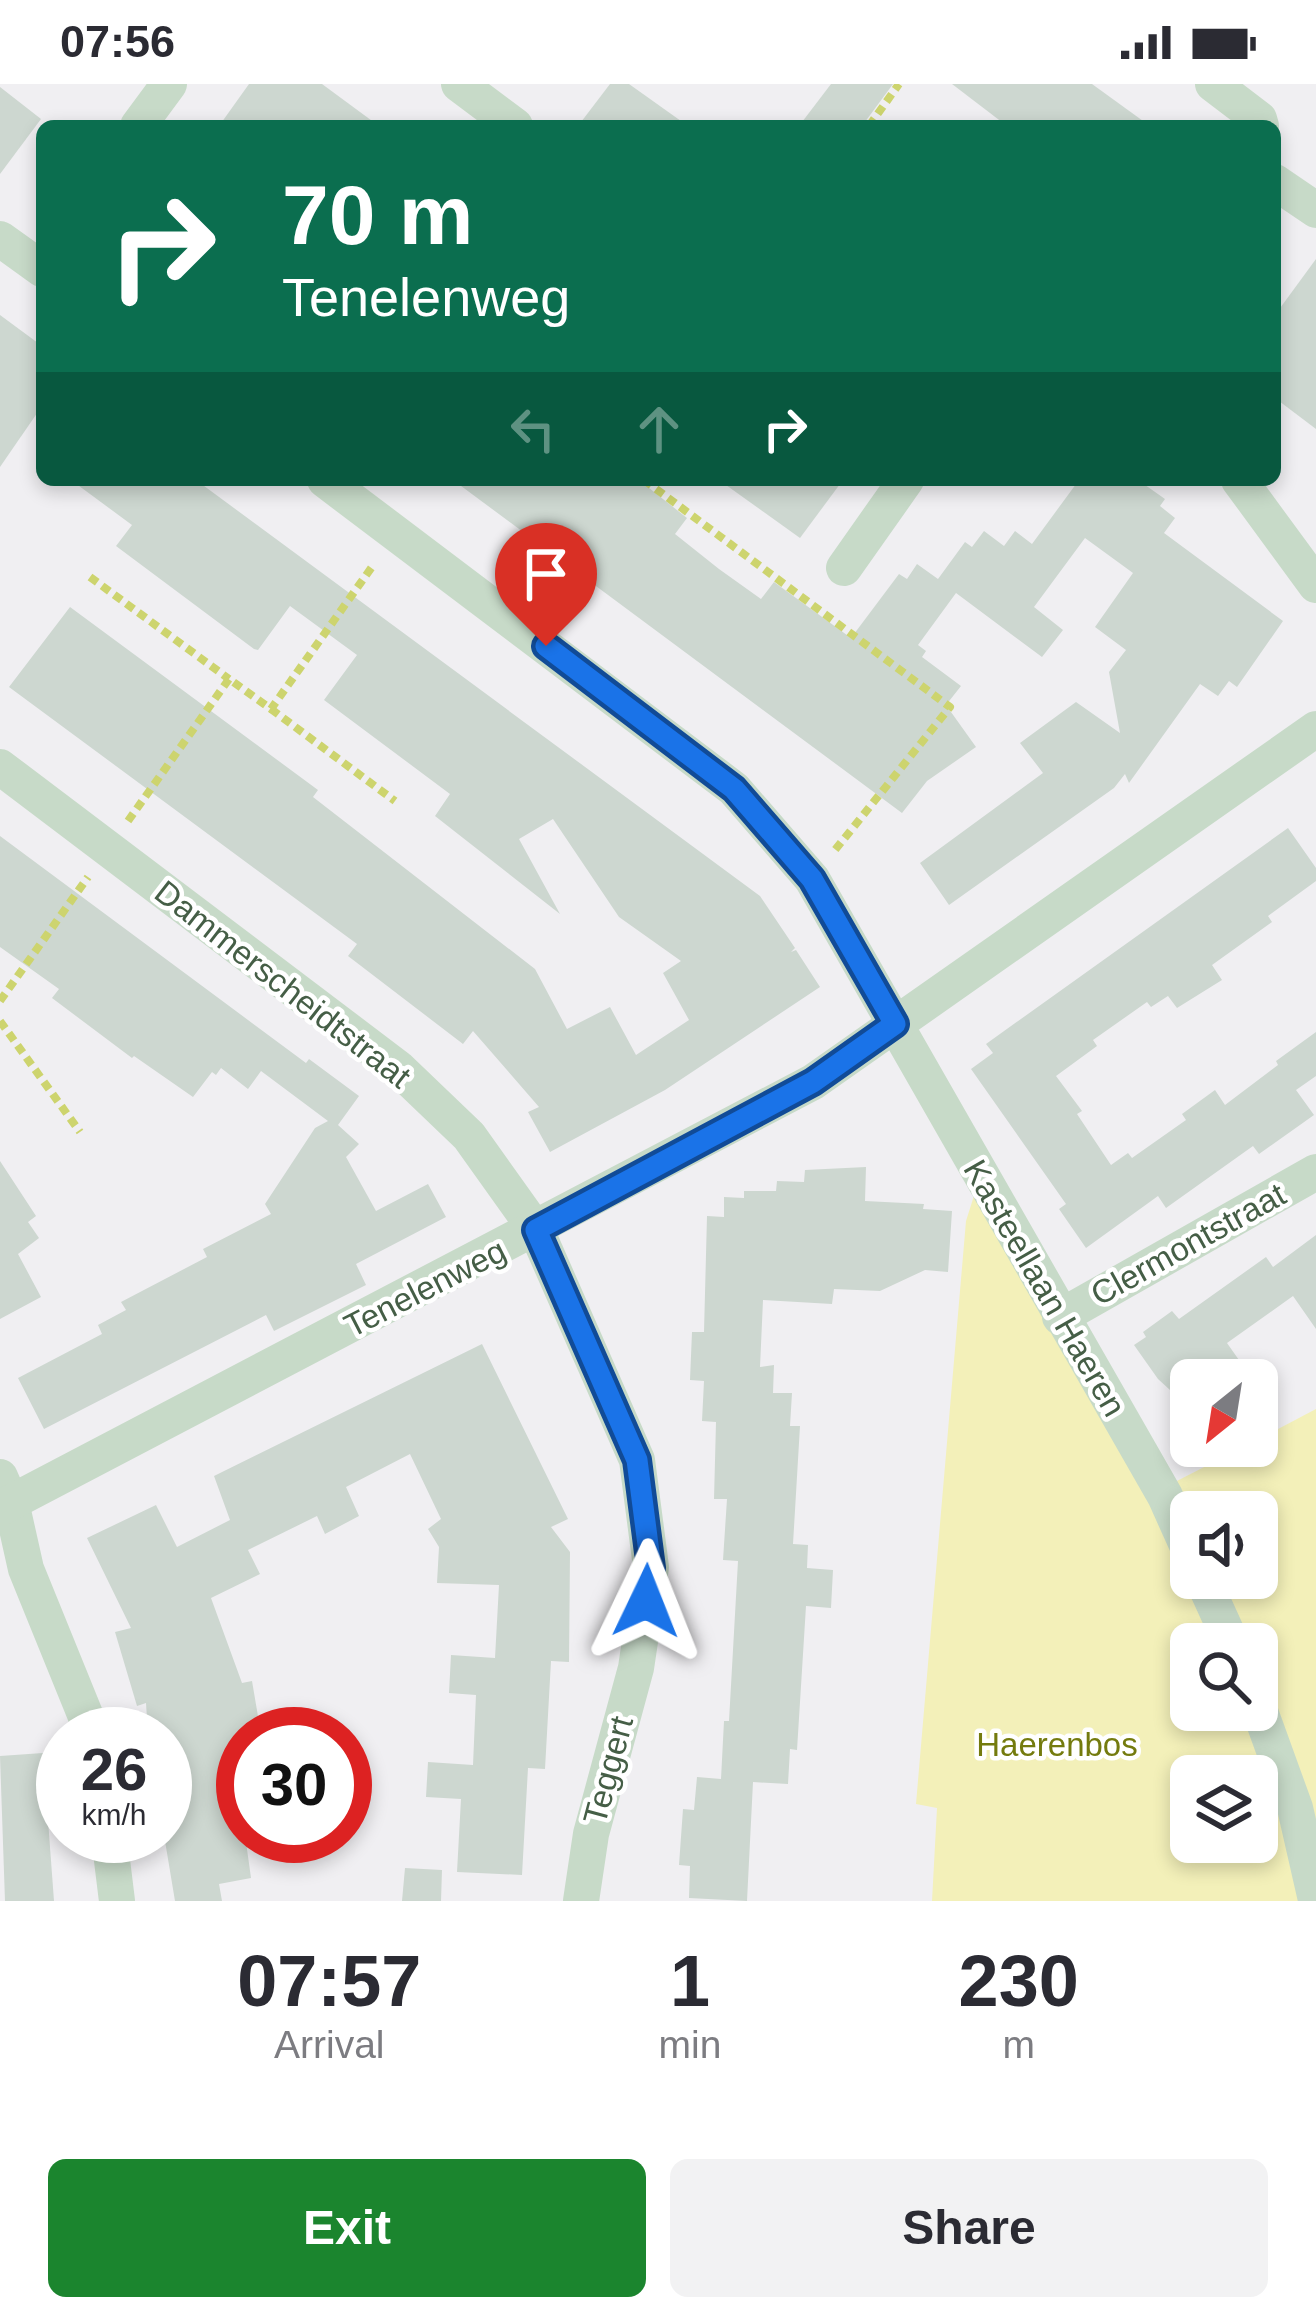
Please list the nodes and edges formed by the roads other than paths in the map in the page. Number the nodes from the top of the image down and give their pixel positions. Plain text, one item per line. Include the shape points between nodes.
1 (169, 84) edge
2 (459, 84) edge
3 (1213, 84) edge
4 (142, 120) edge
5 (507, 120) edge
6 (1260, 120) edge
7 (1281, 186) edge
8 (1316, 211) edge
9 (0, 239) edge
10 (36, 261) edge
11 (333, 486) edge
12 (902, 486) edge
13 (1243, 486) edge
14 (844, 568) dead end
15 (1316, 585) edge
16 (1316, 729) edge
17 (0, 767) edge
18 (895, 1024) junction
19 (1316, 1172) edge
20 (536, 1230) junction
21 (1060, 1317) junction
22 (4, 1496) edge
23 (1170, 1507) edge
24 (82, 1707) edge
25 (1267, 1731) edge
26 (112, 1863) edge
27 (1316, 1900) edge
28 (117, 1901) edge
29 (581, 1901) edge

1 - 4 street
2 - 5 street
3 - 6 street
7 - 8 street
9 - 10 street
11 - 18 street, Kasteellaan Haeren via 734,789 812,879
12 - 14 street
13 - 15 street
16 - 18 street, Tenelenweg
17 - 20 street, Dammerscheidtstraat via 398,1068 469,1136
18 - 20 street, Tenelenweg via 813,1082
18 - 21 street, Kasteellaan Haeren
19 - 21 street, Clermontstraat
20 - 22 street, Tenelenweg
20 - 29 street, Teggert via 637,1460 651,1568
21 - 23 street, Kasteellaan Haeren
22 - 24 street
25 - 27 street
26 - 28 street

